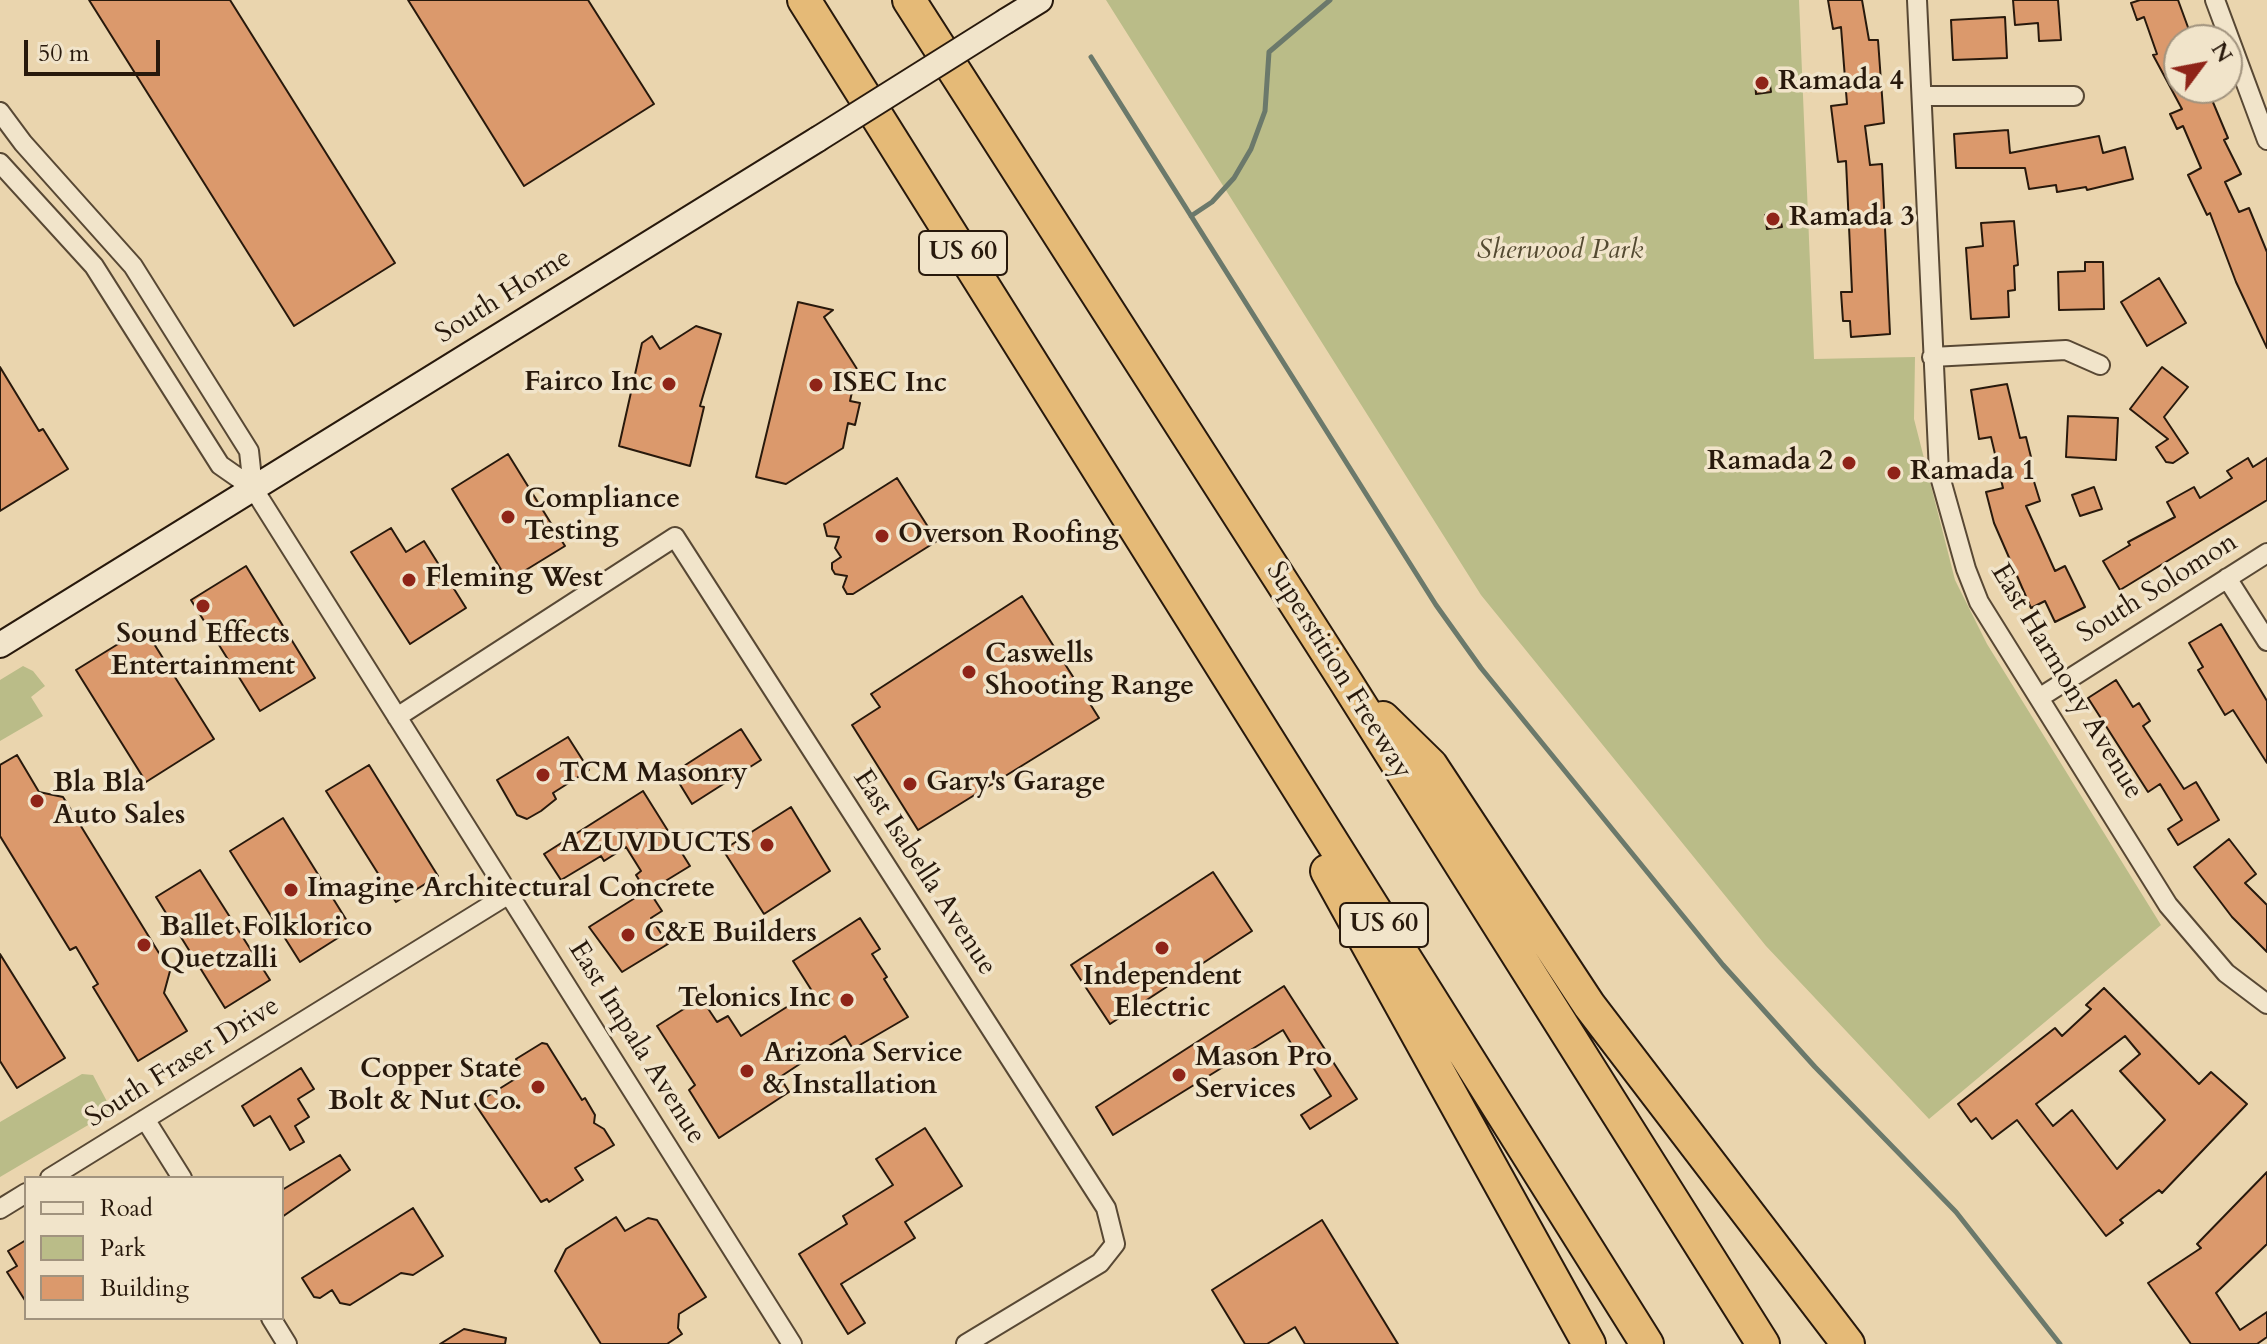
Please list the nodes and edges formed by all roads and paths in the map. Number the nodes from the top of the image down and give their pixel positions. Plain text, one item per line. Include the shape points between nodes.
1 (804, 0) edge
2 (909, 0) edge
3 (1040, 0) edge
4 (1917, 0) edge
5 (2215, 0) edge
6 (1922, 96) junction
7 (2074, 96) dead end
8 (0, 112) edge
9 (2267, 140) edge
10 (0, 163) edge
11 (1932, 357) junction
12 (2100, 365) dead end
13 (253, 488) junction
14 (1122, 506) junction
15 (2267, 553) edge
16 (2227, 578) junction
17 (2267, 641) edge
18 (0, 645) edge
19 (1346, 682) junction
20 (2039, 698) junction
21 (397, 717) junction
22 (509, 894) junction
23 (2267, 1004) edge
24 (145, 1119) junction
25 (53, 1176) edge
26 (181, 1176) edge
27 (24, 1194) edge
28 (0, 1209) edge
29 (272, 1320) edge
30 (287, 1344) edge
31 (792, 1344) edge
32 (966, 1344) edge
33 (1589, 1344) edge
34 (1647, 1344) edge
35 (1763, 1344) edge
36 (1848, 1344) edge

1 - 14 highway, US 60
2 - 19 highway, Superstition Freeway / US 60
3 - 13 street, South Horne, bridge
4 - 6 street, East Harmony Avenue
5 - 9 street
6 - 7 street
6 - 11 street, East Harmony Avenue
8 - 13 street via 133,266 249,451
10 - 13 street via 97,271 220,465
11 - 12 street via 2066,350
11 - 20 street, East Harmony Avenue via 1939,473 1966,569 1979,602
13 - 18 street, South Horne
13 - 21 street, East Impala Avenue
14 - 33 highway
14 - 34 highway, US 60
15 - 16 street, South Solomon
16 - 17 street
16 - 20 street, South Solomon
19 - 35 highway, Superstition Freeway / US 60
19 - 36 highway via 1431,765 1589,1005
20 - 23 street, East Harmony Avenue via 2168,905 2226,973
21 - 22 street, East Impala Avenue
21 - 32 street, East Isabella Avenue via 675,537 1106,1208 1115,1244 1100,1263
22 - 24 street, South Fraser Drive
22 - 31 street, East Impala Avenue
24 - 25 street, South Fraser Drive
24 - 26 street
27 - 28 street
29 - 30 street

